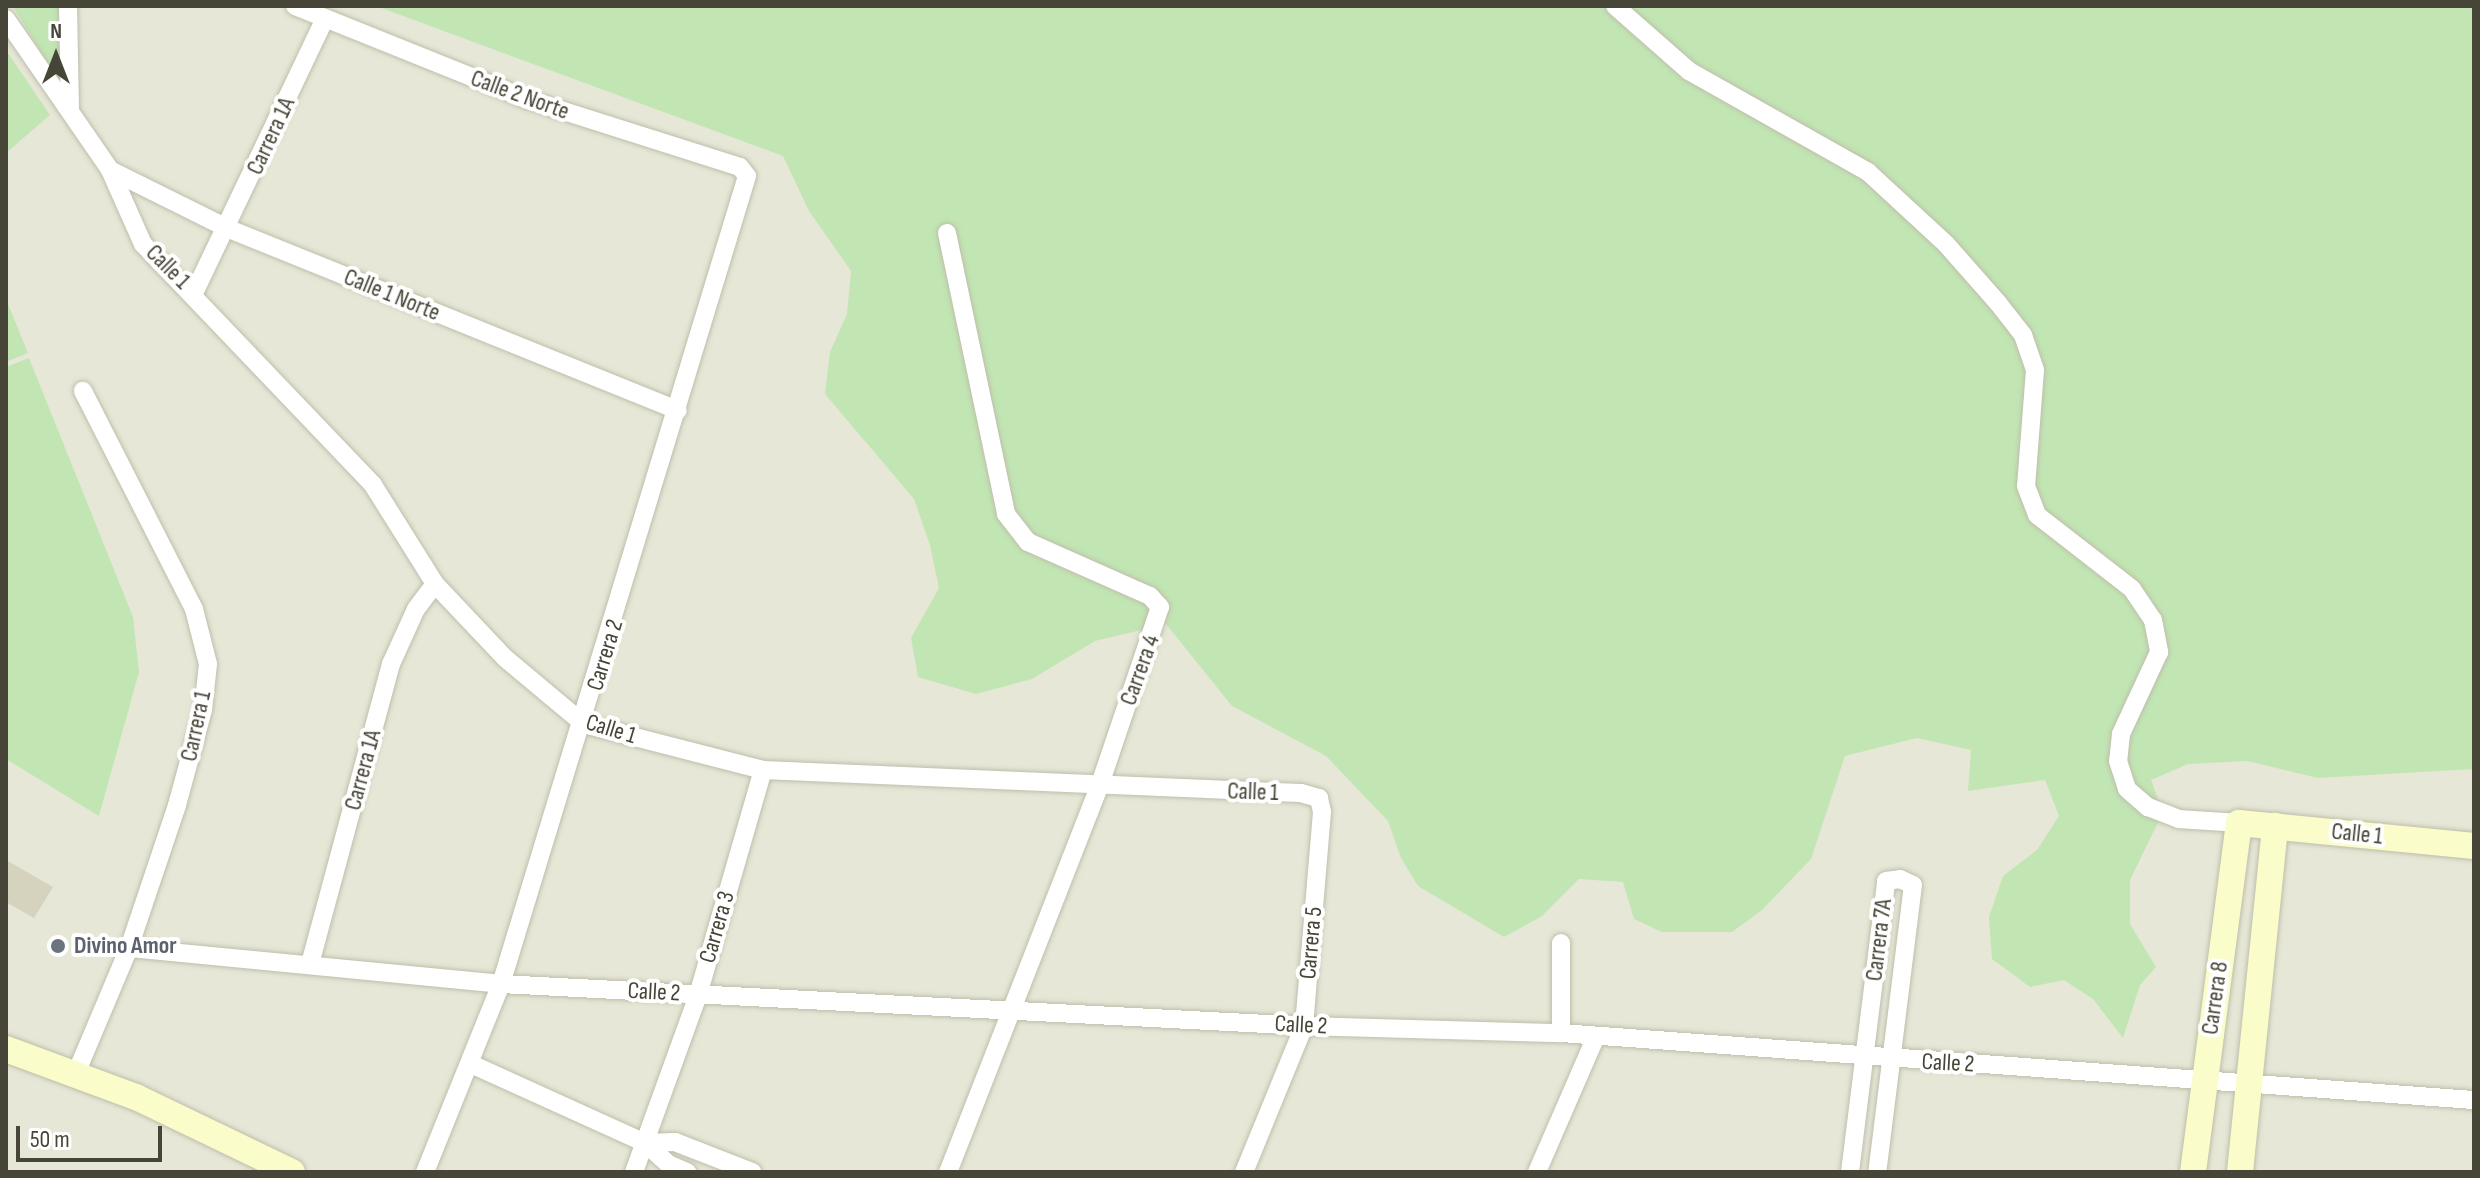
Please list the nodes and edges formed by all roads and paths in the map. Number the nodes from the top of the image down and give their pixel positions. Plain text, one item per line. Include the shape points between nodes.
1 (68, 6) edge
2 (295, 6) edge
3 (1615, 6) edge
4 (6, 19) edge
5 (324, 20) junction
6 (70, 110) junction
7 (110, 170) junction
8 (747, 176) joint
9 (229, 229) junction
10 (947, 233) dead end
11 (194, 293) junction
12 (83, 391) dead end
13 (678, 410) junction
14 (435, 584) junction
15 (584, 724) junction
16 (763, 770) junction
17 (1099, 787) junction
18 (1319, 798) joint
19 (2239, 823) junction
20 (2275, 826) junction
21 (2474, 846) edge
22 (1561, 943) dead end
23 (129, 948) junction
24 (310, 964) junction
25 (501, 984) junction
26 (698, 995) junction
27 (1008, 1007) junction
28 (1304, 1026) junction
29 (1561, 1033) junction
30 (1596, 1036) junction
31 (6, 1049) edge
32 (1864, 1057) junction
33 (1893, 1060) junction
34 (471, 1064) junction
35 (77, 1071) junction
36 (2205, 1077) junction
37 (2251, 1081) junction
38 (2474, 1100) edge
39 (645, 1143) junction
40 (292, 1172) edge
41 (425, 1172) edge
42 (634, 1172) edge
43 (687, 1172) edge
44 (752, 1172) edge
45 (948, 1172) edge
46 (1244, 1172) edge
47 (1537, 1172) edge
48 (1850, 1172) edge
49 (1877, 1172) edge
50 (2193, 1172) edge
51 (2240, 1172) edge

1 - 6 street
2 - 5 street, Calle 2 Norte
3 - 19 street via 1689,71 1868,172 1946,244 2023,335 2035,370 2026,486 2037,515 2132,589 2153,620 2159,652 2121,734 2118,761 2127,789 2148,807 2179,819
4 - 6 street, Calle 1
5 - 8 street, Calle 2 Norte via 529,100 740,167
5 - 9 street, Carrera 1A
6 - 7 street, Calle 1
7 - 9 street, Calle 1 Norte
7 - 11 street, Calle 1 via 143,244
8 - 13 street, Carrera 2
9 - 11 street, Carrera 1A
9 - 13 street, Calle 1 Norte
10 - 17 street, Carrera 4 via 1006,514 1028,542 1150,596 1160,607
11 - 14 street, Calle 1 via 373,485
12 - 23 street, Carrera 1 via 194,609 208,664 203,710 177,805
13 - 15 street, Carrera 2
14 - 15 street, Calle 1 via 505,658
14 - 24 street, Carrera 1A via 416,609 391,664
15 - 16 street, Calle 1
15 - 25 street, Carrera 2
16 - 17 street, Calle 1
16 - 26 street, Carrera 3
17 - 18 street, Calle 1 via 1301,793
17 - 27 street, Carrera 4
18 - 28 street, Carrera 5
19 - 20 street, Calle 1
19 - 36 street, Carrera 8
20 - 21 street, Calle 1
20 - 37 street, Carrera 8
22 - 29 street
23 - 24 street, Calle 2
23 - 35 street, Carrera 1
24 - 25 street, Calle 2
25 - 26 street, Calle 2
25 - 34 street, Carrera 2
26 - 27 street, Calle 2
26 - 39 street, Carrera 3
27 - 28 street, Calle 2
27 - 45 street, Carrera 4
28 - 29 street, Calle 2
28 - 46 street, Carrera 5
29 - 30 street, Calle 2
30 - 32 street, Calle 2
30 - 47 street
31 - 35 street
32 - 33 street, Calle 2
32 - 33 street, Carrera 7A via 1886,881 1900,879 1913,885
32 - 48 street, Carrera 7A
33 - 36 street, Calle 2
33 - 49 street, Carrera 7A
34 - 39 street
34 - 41 street, Carrera 2
35 - 40 street
36 - 37 street, Calle 2
36 - 50 street, Carrera 8
37 - 38 street, Calle 2
37 - 51 street, Carrera 8
39 - 42 street, Carrera 3
39 - 43 street via 668,1164
39 - 44 street via 675,1142

